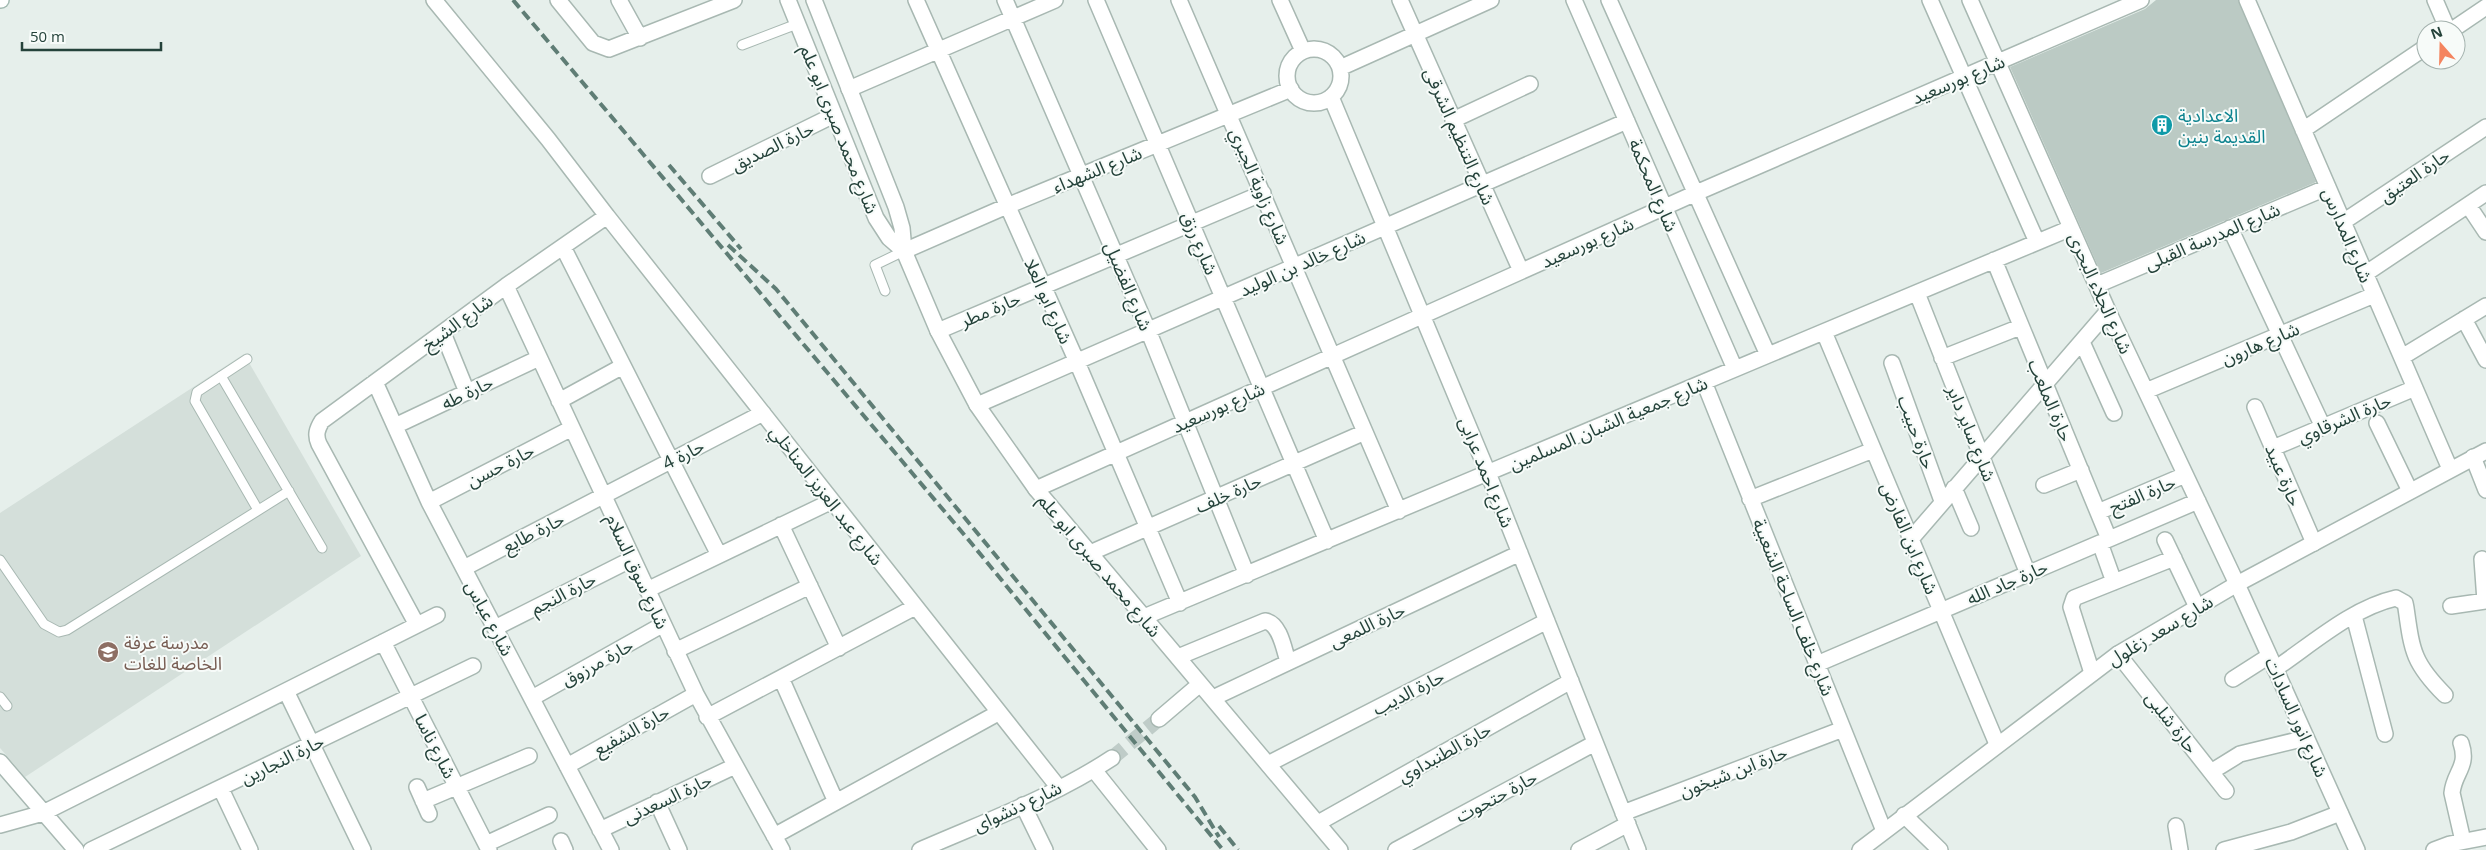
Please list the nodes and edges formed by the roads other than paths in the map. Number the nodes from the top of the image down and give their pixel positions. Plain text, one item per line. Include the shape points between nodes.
1 (434, 0) edge
2 (558, 0) edge
3 (619, 0) edge
4 (734, 0) edge
5 (788, 0) edge
6 (814, 0) edge
7 (916, 0) edge
8 (1005, 0) edge
9 (1055, 0) edge
10 (1096, 0) edge
11 (1180, 0) edge
12 (1280, 0) edge
13 (1400, 0) edge
14 (1491, 0) edge
15 (1574, 0) edge
16 (1609, 0) edge
17 (1930, 0) edge
18 (1970, 0) edge
19 (2246, 0) edge
20 (2435, 0) edge
21 (2137, 1) edge
22 (697, 7) edge
23 (2486, 7) edge
24 (820, 14) junction
25 (1013, 18) junction
26 (2445, 20) edge
27 (2466, 20) edge
28 (797, 24) junction
29 (1414, 34) junction
30 (640, 38) junction
31 (742, 45) dead end
32 (938, 51) junction
33 (1303, 52) junction
34 (2416, 54) edge
35 (1997, 63) junction
36 (1340, 68) junction
37 (1964, 77) junction
38 (1530, 84) dead end
39 (849, 89) junction
40 (1291, 89) junction
41 (1331, 97) junction
42 (1229, 115) junction
43 (834, 116) junction
44 (1453, 120) junction
45 (1627, 122) junction
46 (2486, 127) edge
47 (2303, 130) junction
48 (1158, 144) junction
49 (1081, 175) junction
50 (710, 176) dead end
51 (1482, 185) junction
52 (2328, 187) junction
53 (1262, 193) junction
54 (1696, 193) junction
55 (2486, 193) edge
56 (2468, 205) junction
57 (1007, 206) junction
58 (1664, 208) junction
59 (607, 216) junction
60 (2343, 222) junction
61 (1191, 223) junction
62 (1385, 227) junction
63 (2071, 228) junction
64 (2230, 228) junction
65 (2486, 232) edge
66 (2037, 242) junction
67 (563, 247) junction
68 (904, 251) junction
69 (1116, 255) junction
70 (1994, 260) junction
71 (1294, 267) junction
72 (1521, 271) junction
73 (2365, 274) junction
74 (2097, 285) junction
75 (506, 286) junction
76 (1043, 286) junction
77 (885, 291) dead end
78 (1917, 293) junction
79 (2374, 295) junction
80 (1223, 298) junction
81 (2486, 306) edge
82 (2108, 311) junction
83 (1422, 316) junction
84 (2464, 319) junction
85 (2020, 327) junction
86 (1148, 330) junction
87 (938, 331) junction
88 (1824, 332) junction
89 (443, 333) junction
90 (2280, 335) junction
91 (2082, 342) junction
92 (1768, 355) junction
93 (1332, 356) junction
94 (2402, 357) junction
95 (539, 358) junction
96 (1942, 358) junction
97 (247, 359) dead end
98 (2486, 360) edge
99 (1077, 362) junction
100 (1892, 363) dead end
101 (623, 366) junction
102 (1735, 369) junction
103 (221, 376) junction
104 (374, 382) junction
105 (1704, 382) junction
106 (2045, 384) junction
107 (1262, 388) junction
108 (2415, 388) junction
109 (2146, 391) junction
110 (467, 392) junction
111 (559, 401) junction
112 (977, 405) junction
113 (2255, 407) dead end
114 (762, 413) junction
115 (2114, 413) dead end
116 (1185, 422) junction
117 (2376, 423) dead end
118 (395, 426) junction
119 (2323, 427) junction
120 (572, 428) junction
121 (1365, 432) junction
122 (2273, 448) junction
123 (1873, 450) junction
124 (1116, 453) junction
125 (2479, 454) edge
126 (1982, 456) junction
127 (671, 460) junction
128 (1294, 464) junction
129 (2080, 470) junction
130 (2450, 470) junction
131 (1488, 473) junction
132 (2185, 476) junction
133 (2044, 485) dead end
134 (1954, 488) junction
135 (1036, 489) junction
136 (2486, 490) edge
137 (289, 491) junction
138 (2410, 491) junction
139 (603, 496) junction
140 (1216, 498) junction
141 (1750, 499) junction
142 (832, 501) junction
143 (1942, 501) junction
144 (2198, 501) junction
145 (429, 502) junction
146 (258, 510) junction
147 (1399, 511) junction
148 (2098, 512) junction
149 (781, 525) junction
150 (1971, 528) dead end
151 (1147, 529) junction
152 (1911, 539) junction
153 (2165, 540) dead end
154 (1327, 541) junction
155 (2104, 541) junction
156 (2314, 543) junction
157 (322, 548) dead end
158 (1090, 553) junction
159 (1520, 553) junction
160 (719, 556) junction
161 (2174, 558) junction
162 (632, 559) junction
163 (2482, 559) dead end
164 (0, 560) edge
165 (464, 568) junction
166 (2028, 574) junction
167 (1248, 575) junction
168 (2114, 582) junction
169 (2237, 584) junction
170 (810, 586) junction
171 (647, 590) junction
172 (2485, 601) edge
173 (1180, 603) junction
174 (2451, 606) dead end
175 (915, 607) junction
176 (2197, 607) junction
177 (1941, 611) junction
178 (437, 615) dead end
179 (1144, 616) junction
180 (2354, 616) junction
181 (1547, 621) junction
182 (417, 625) junction
183 (662, 625) junction
184 (495, 628) junction
185 (384, 642) junction
186 (839, 648) junction
187 (675, 651) junction
188 (2118, 654) junction
189 (1178, 657) junction
190 (1288, 662) junction
191 (2272, 662) junction
192 (1817, 664) junction
193 (473, 666) dead end
194 (2092, 673) junction
195 (781, 678) junction
196 (2233, 679) dead end
197 (1571, 681) junction
198 (1200, 684) junction
199 (286, 691) junction
200 (696, 694) junction
201 (2445, 695) dead end
202 (411, 696) junction
203 (0, 698) edge
204 (532, 698) junction
205 (1213, 698) junction
206 (8, 706) dead end
207 (998, 713) junction
208 (707, 717) junction
209 (1159, 720) tunnel mouth
210 (1843, 729) junction
211 (2385, 734) dead end
212 (2306, 738) junction
213 (1596, 743) junction
214 (311, 744) junction
215 (1997, 744) junction
216 (2461, 744) dead end
217 (529, 756) dead end
218 (1112, 758) tunnel mouth
219 (0, 762) edge
220 (1268, 764) junction
221 (567, 766) junction
222 (735, 766) junction
223 (1094, 770) junction
224 (2211, 772) junction
225 (457, 787) junction
226 (1059, 788) junction
227 (221, 789) junction
228 (2226, 791) dead end
229 (423, 801) dead end
230 (656, 802) junction
231 (836, 802) junction
232 (1023, 805) junction
233 (43, 813) junction
234 (2340, 813) junction
235 (1904, 815) junction
236 (549, 816) dead end
237 (1626, 819) junction
238 (1318, 823) junction
239 (0, 825) edge
240 (2176, 826) dead end
241 (600, 830) junction
242 (1884, 831) junction
243 (774, 836) junction
244 (2486, 837) edge
245 (2464, 841) junction
246 (488, 847) edge
247 (1152, 848) edge
248 (76, 850) edge
249 (91, 850) edge
250 (250, 850) edge
251 (362, 850) edge
252 (611, 850) edge
253 (679, 850) edge
254 (782, 850) edge
255 (920, 850) edge
256 (1045, 850) edge
257 (1340, 850) edge
258 (1396, 850) edge
259 (1579, 850) edge
260 (1638, 850) edge
261 (1860, 850) edge
262 (1940, 850) edge
263 (2180, 850) edge
264 (2224, 850) edge
265 (2357, 850) edge
266 (2434, 850) edge

1 - 59 street, شارع عبد العزيز المناخلي
2 - 30 street via 598,47 614,48
3 - 30 street
4 - 22 street
5 - 28 street, شارع محمد صبرى ابو علم
6 - 24 street, شارع محمد صبرى ابو علم
7 - 32 street, شارع ابو العلا
8 - 25 street, شارع الفضيل
9 - 25 street
10 - 48 street, شارع رزق
11 - 42 street, شارع زاوية الجبري
12 - 33 street
13 - 29 street, شارع التنظيم الشرقى
14 - 29 street
15 - 45 street, شارع المحكمة
16 - 54 street
17 - 37 street
18 - 35 street, شارع الجلاء البحرى
19 - 47 street, شارع المدارس
20 - 26 street
21 - 35 street, شارع بورسعيد
22 - 30 street
23 - 27 street
24 - 28 street
24 - 39 street, شارع محمد صبرى ابو علم
25 - 32 street
25 - 49 street, شارع الفضيل
28 - 31 lane
28 - 43 street, شارع محمد صبرى ابو علم
29 - 36 street
29 - 44 street, شارع التنظيم الشرقى
32 - 39 street
32 - 57 street, شارع ابو العلا
33 - 36 street via 1312,49 1329,54
33 - 40 street via 1290,64 1287,81
34 - 47 street
35 - 37 street, شارع بورسعيد
35 - 63 street, شارع الجلاء البحرى
36 - 41 street via 1340,84
37 - 54 street, شارع بورسعيد
37 - 66 street
38 - 44 street
39 - 68 street, شارع محمد صبرى ابو علم via 896,207
40 - 41 street via 1295,96 1309,102 1317,103
40 - 42 street, شارع الشهداء
41 - 62 street, شارع احمد عرابى
42 - 48 street, شارع الشهداء
42 - 53 street, شارع زاوية الجبري
43 - 50 street, حارة الصديق
43 - 68 street, شارع محمد صبرى ابو علم via 876,218 889,238
44 - 51 street, شارع التنظيم الشرقى
45 - 51 street, شارع خالد بن الوليد
45 - 58 street, شارع المحكمة
46 - 60 street, حارة العتيق
47 - 52 street, شارع المدارس
48 - 49 street, شارع الشهداء
48 - 61 street, شارع رزق
49 - 57 street, شارع الشهداء
49 - 69 street, شارع الفضيل
51 - 62 street, شارع خالد بن الوليد
51 - 72 street, شارع التنظيم الشرقى
52 - 60 street, شارع المدارس
52 - 64 street, شارع المدرسة القبلى
53 - 61 street, حارة مطر
53 - 71 street, شارع زاوية الجبري
54 - 58 street, شارع بورسعيد
54 - 92 street
55 - 56 street
56 - 65 street
56 - 73 street
57 - 68 street, شارع الشهداء
57 - 76 street, شارع ابو العلا
58 - 72 street, شارع بورسعيد
58 - 102 street, شارع المحكمة
59 - 67 street, شارع الشيخ
59 - 114 street, شارع عبد العزيز المناخلي
60 - 73 street, شارع المدارس
61 - 69 street, حارة مطر
61 - 80 street, شارع رزق
62 - 71 street, شارع خالد بن الوليد
62 - 83 street, شارع احمد عرابى
63 - 66 street, شارع جمعية الشبان المسلمين
63 - 74 street, شارع الجلاء البحرى
64 - 74 street, شارع المدرسة القبلى
64 - 90 street
66 - 70 street, شارع جمعية الشبان المسلمين
67 - 75 street, شارع الشيخ
67 - 101 street
68 - 77 lane via 875,265
68 - 87 street, شارع محمد صبرى ابو علم
69 - 76 street, حارة مطر
69 - 86 street, شارع الفضيل
70 - 78 street, شارع جمعية الشبان المسلمين
70 - 85 street, حارة الملعب
71 - 80 street, شارع خالد بن الوليد
71 - 93 street, شارع زاوية الجبري
72 - 83 street, شارع بورسعيد
73 - 79 street, شارع المدارس
74 - 82 street, شارع الجلاء البحرى
75 - 89 street, شارع الشيخ
75 - 95 street, شارع سوق السلام
76 - 87 street, حارة مطر
76 - 99 street, شارع ابو العلا
78 - 88 street, شارع جمعية الشبان المسلمين
78 - 96 street, شارع ساير داير
79 - 90 street, شارع هارون
79 - 94 street, شارع المدارس
80 - 86 street, شارع خالد بن الوليد
80 - 107 street, شارع رزق
81 - 84 street
82 - 91 street
82 - 109 street, شارع الجلاء البحرى
83 - 93 street, شارع بورسعيد
83 - 131 street, شارع احمد عرابى
84 - 94 street
84 - 98 street
85 - 96 street
85 - 106 street, حارة الملعب
86 - 99 street, شارع خالد بن الوليد
86 - 116 street, شارع الفضيل
87 - 112 street, شارع محمد صبرى ابو علم
88 - 92 street, شارع جمعية الشبان المسلمين
88 - 123 street, شارع ابن الفارض
89 - 104 street, شارع الشيخ
89 - 110 street
90 - 109 street, شارع هارون
90 - 119 street
91 - 106 street
91 - 115 street
92 - 102 street, شارع جمعية الشبان المسلمين
93 - 107 street, شارع بورسعيد
93 - 121 street, شارع زاوية الجبري
94 - 108 street, شارع المدارس
95 - 110 street, حارة طه
95 - 111 street, شارع سوق السلام
96 - 126 street, شارع ساير داير
97 - 103 lane
99 - 112 street, شارع خالد بن الوليد
99 - 124 street, شارع ابو العلا
100 - 143 street, حارة حبيب
101 - 111 street
101 - 127 street
102 - 105 street, شارع جمعية الشبان المسلمين
103 - 137 lane
103 - 146 lane via 197,392 195,401
104 - 118 street, شارع عباس
104 - 182 street, شارع الشيخ via 322,421 317,432 319,444
105 - 131 street, شارع جمعية الشبان المسلمين
105 - 141 street, شارع خلف الساحة الشعبية
106 - 126 street
106 - 129 street, حارة الملعب
107 - 116 street, شارع بورسعيد
107 - 128 street, شارع رزق
108 - 119 street, حارة الشرقاوي
108 - 130 street, شارع المدارس
109 - 132 street, شارع الجلاء البحرى
110 - 118 street, حارة طه
111 - 120 street, شارع سوق السلام
112 - 135 street, شارع محمد صبرى ابو علم
113 - 122 street, حارة عبيد
114 - 127 street, حارة 4
114 - 142 street, شارع عبد العزيز المناخلي
116 - 124 street, شارع بورسعيد
116 - 140 street, شارع الفضيل
117 - 138 street
118 - 145 street, شارع عباس
119 - 122 street, حارة الشرقاوي
120 - 139 street, شارع سوق السلام
120 - 145 street, حارة حسن
121 - 128 street, حارة خلف
121 - 147 street, شارع زاوية الجبري
122 - 156 street, حارة عبيد
123 - 141 street
123 - 152 street, شارع ابن الفارض
124 - 135 street, شارع بورسعيد
124 - 151 street, شارع ابو العلا
125 - 130 street, شارع سعد زغلول
125 - 136 street
126 - 134 street
126 - 166 street, شارع ساير داير
127 - 139 street, حارة 4
127 - 160 street
128 - 140 street, حارة خلف
128 - 154 street, شارع رزق
129 - 133 street
129 - 148 street, حارة الملعب
130 - 138 street, شارع سعد زغلول
131 - 147 street, شارع جمعية الشبان المسلمين
131 - 159 street, شارع احمد عرابى
132 - 144 street, شارع الجلاء البحرى
132 - 148 street, حارة الفتح
134 - 143 street
134 - 150 street
135 - 158 street, شارع محمد صبرى ابو علم
137 - 146 lane
137 - 157 lane
138 - 156 street, شارع سعد زغلول
139 - 162 street, شارع سوق السلام
139 - 165 street, حارة طايع
140 - 151 street, حارة خلف
140 - 167 street, شارع الفضيل
141 - 192 street, شارع خلف الساحة الشعبية
142 - 149 street
142 - 175 street, شارع عبد العزيز المناخلي
143 - 152 street
144 - 155 street, حارة جاد الله
144 - 169 street, شارع الجلاء البحرى
145 - 165 street, شارع عباس
146 - 164 lane via 76,626 59,632 44,624
147 - 154 street, شارع جمعية الشبان المسلمين
148 - 155 street, حارة الملعب
149 - 160 street
149 - 170 street
151 - 158 street, حارة خلف
151 - 173 street, شارع ابو العلا
152 - 177 street, شارع ابن الفارض
153 - 161 street
154 - 167 street, شارع جمعية الشبان المسلمين
155 - 166 street, حارة جاد الله
155 - 168 street, حارة الملعب
156 - 169 street, شارع سعد زغلول
158 - 179 street, شارع محمد صبرى ابو علم
159 - 181 street, شارع احمد عرابى
159 - 190 street, حارة اللمعى
160 - 171 street
161 - 168 street
161 - 176 street
162 - 171 street, شارع سوق السلام
162 - 184 street, حارة النجم
163 - 172 street
165 - 184 street, شارع عباس
166 - 177 street, حارة جاد الله
167 - 173 street, شارع جمعية الشبان المسلمين
168 - 194 street via 2076,596 2071,604
169 - 176 street, شارع سعد زغلول
169 - 191 street, شارع انور السادات
170 - 186 street
170 - 187 street
171 - 183 street, شارع سوق السلام
172 - 174 street
173 - 179 street, شارع جمعية الشبان المسلمين
175 - 186 street
175 - 207 street, شارع عبد العزيز المناخلي
176 - 188 street, شارع سعد زغلول
177 - 192 street, حارة جاد الله
177 - 215 street, شارع ابن الفارض
178 - 182 street
179 - 189 street, شارع محمد صبرى ابو علم
180 - 191 street
180 - 201 street via 2391,599 2401,599 2406,608 2418,665
180 - 211 street
181 - 197 street, شارع احمد عرابى
181 - 220 street, حارة الديب
182 - 185 street
183 - 187 street, شارع سوق السلام
183 - 204 street, حارة مرزوق
184 - 204 street, شارع عباس
185 - 199 street
185 - 202 street, شارع ناسا
186 - 195 street
187 - 200 street, شارع سوق السلام
188 - 194 street, شارع سعد زغلول
188 - 224 street, حارة شلبى
189 - 190 street via 1268,621 1276,627
189 - 198 street, شارع محمد صبرى ابو علم
190 - 205 street, حارة اللمعى
191 - 196 street
191 - 212 street, شارع انور السادات
192 - 210 street, شارع خلف الساحة الشعبية
193 - 202 street, حارة النجارين
194 - 215 street, شارع سعد زغلول
195 - 208 street
195 - 231 street
197 - 213 street, شارع احمد عرابى
197 - 238 street, حارة الطنبداوي
198 - 205 street, شارع محمد صبرى ابو علم
198 - 209 street
199 - 214 street
199 - 233 street
200 - 208 street, شارع سوق السلام
200 - 221 street, حارة الشفيع
202 - 214 street, حارة النجارين
202 - 225 street, شارع ناسا
203 - 206 lane
204 - 221 street, شارع عباس
205 - 220 street, شارع محمد صبرى ابو علم
207 - 226 street, شارع عبد العزيز المناخلي
207 - 231 street
208 - 222 street, شارع سوق السلام
210 - 237 street, حارة ابن شيخون
210 - 242 street, شارع خلف الساحة الشعبية
212 - 224 street via 2240,754
212 - 234 street, شارع انور السادات
213 - 237 street, شارع احمد عرابى
213 - 258 street, حارة حتحوت
214 - 227 street, حارة النجارين
214 - 251 street
215 - 235 street, شارع سعد زغلول
216 - 245 street via 2464,766 2452,793
217 - 225 street
218 - 223 street, شارع دنشواى
219 - 233 street
220 - 238 street, شارع محمد صبرى ابو علم
221 - 241 street, شارع عباس
222 - 230 street, حارة السعدنى
222 - 243 street, شارع سوق السلام
223 - 226 street, شارع دنشواى
223 - 247 street
224 - 228 street, حارة شلبى
225 - 229 street
225 - 246 street, شارع ناسا
226 - 232 street, شارع دنشواى
227 - 249 street, حارة النجارين
227 - 250 street
230 - 241 street, حارة السعدنى
230 - 253 street
231 - 243 street
232 - 255 street, شارع دنشواى
232 - 256 street
233 - 239 street
233 - 248 street
234 - 264 street via 2291,832
234 - 265 street, شارع انور السادات
235 - 242 street, شارع سعد زغلول
235 - 262 street
236 - 246 street
237 - 259 street, حارة ابن شيخون
237 - 260 street, شارع احمد عرابى
238 - 257 street, شارع محمد صبرى ابو علم
240 - 263 street
241 - 252 street, شارع عباس
242 - 261 street, شارع سعد زغلول
243 - 254 street, شارع سوق السلام
244 - 245 street
245 - 266 street

